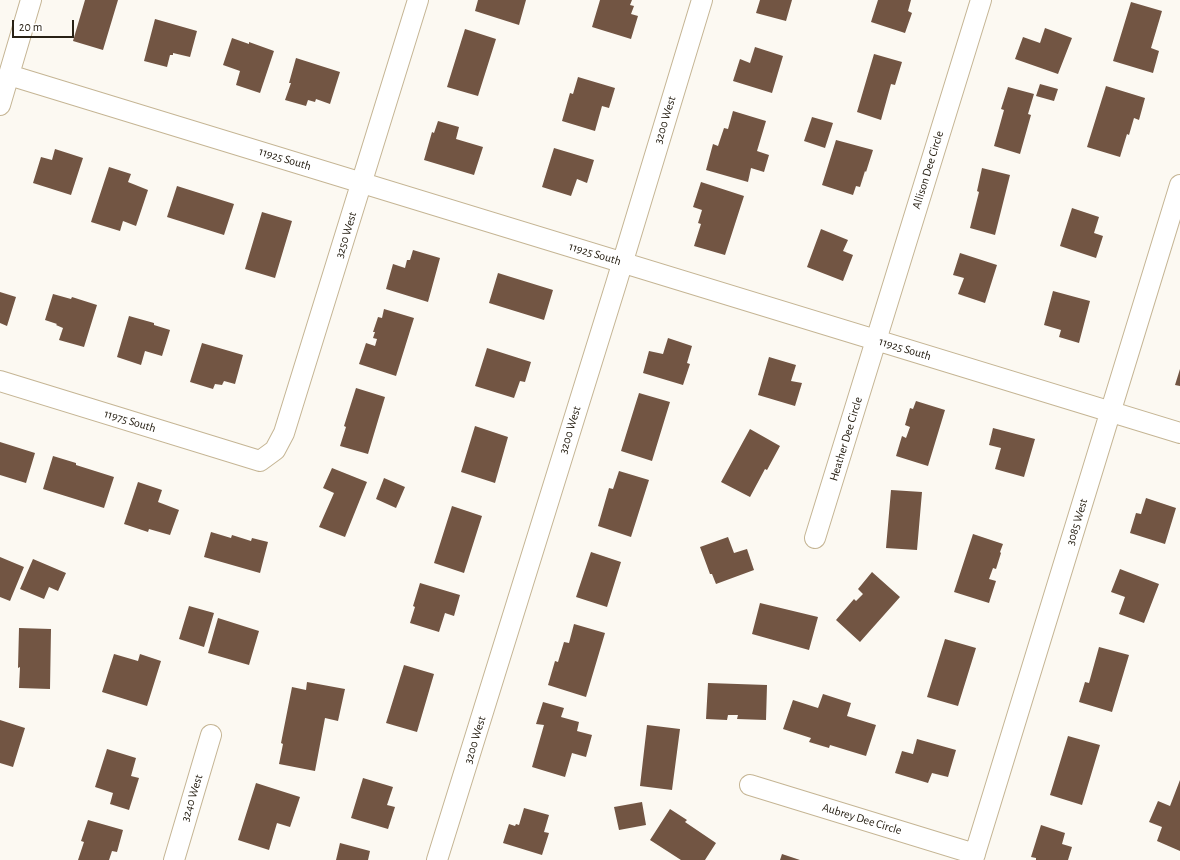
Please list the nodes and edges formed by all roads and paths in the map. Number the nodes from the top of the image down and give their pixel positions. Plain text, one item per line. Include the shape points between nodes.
1 (31, 0) edge
2 (418, 0) edge
3 (702, 0) edge
4 (981, 0) edge
5 (9, 75) junction
6 (0, 105) edge
7 (362, 183) junction
8 (1180, 185) edge
9 (622, 262) junction
10 (876, 340) junction
11 (0, 381) edge
12 (1111, 412) junction
13 (1180, 433) edge
14 (260, 461) joint
15 (815, 538) dead end
16 (211, 735) dead end
17 (750, 785) dead end
18 (974, 857) edge
19 (174, 860) edge
20 (437, 860) edge

1 - 5 street
2 - 7 street, 3250 West
3 - 9 street, 3200 West
4 - 10 street, Allison Dee Circle
5 - 6 street
5 - 7 street, 11925 South
7 - 9 street, 11925 South
7 - 14 street, 3250 West via 284,433 275,450
8 - 12 street, 3085 West
9 - 10 street, 11925 South
9 - 20 street, 3200 West
10 - 12 street, 11925 South
10 - 15 street, Heather Dee Circle
11 - 14 street, 11975 South
12 - 13 street, 11925 South
12 - 18 street, 3085 West
16 - 19 street, 3240 West
17 - 18 street, Aubrey Dee Circle

